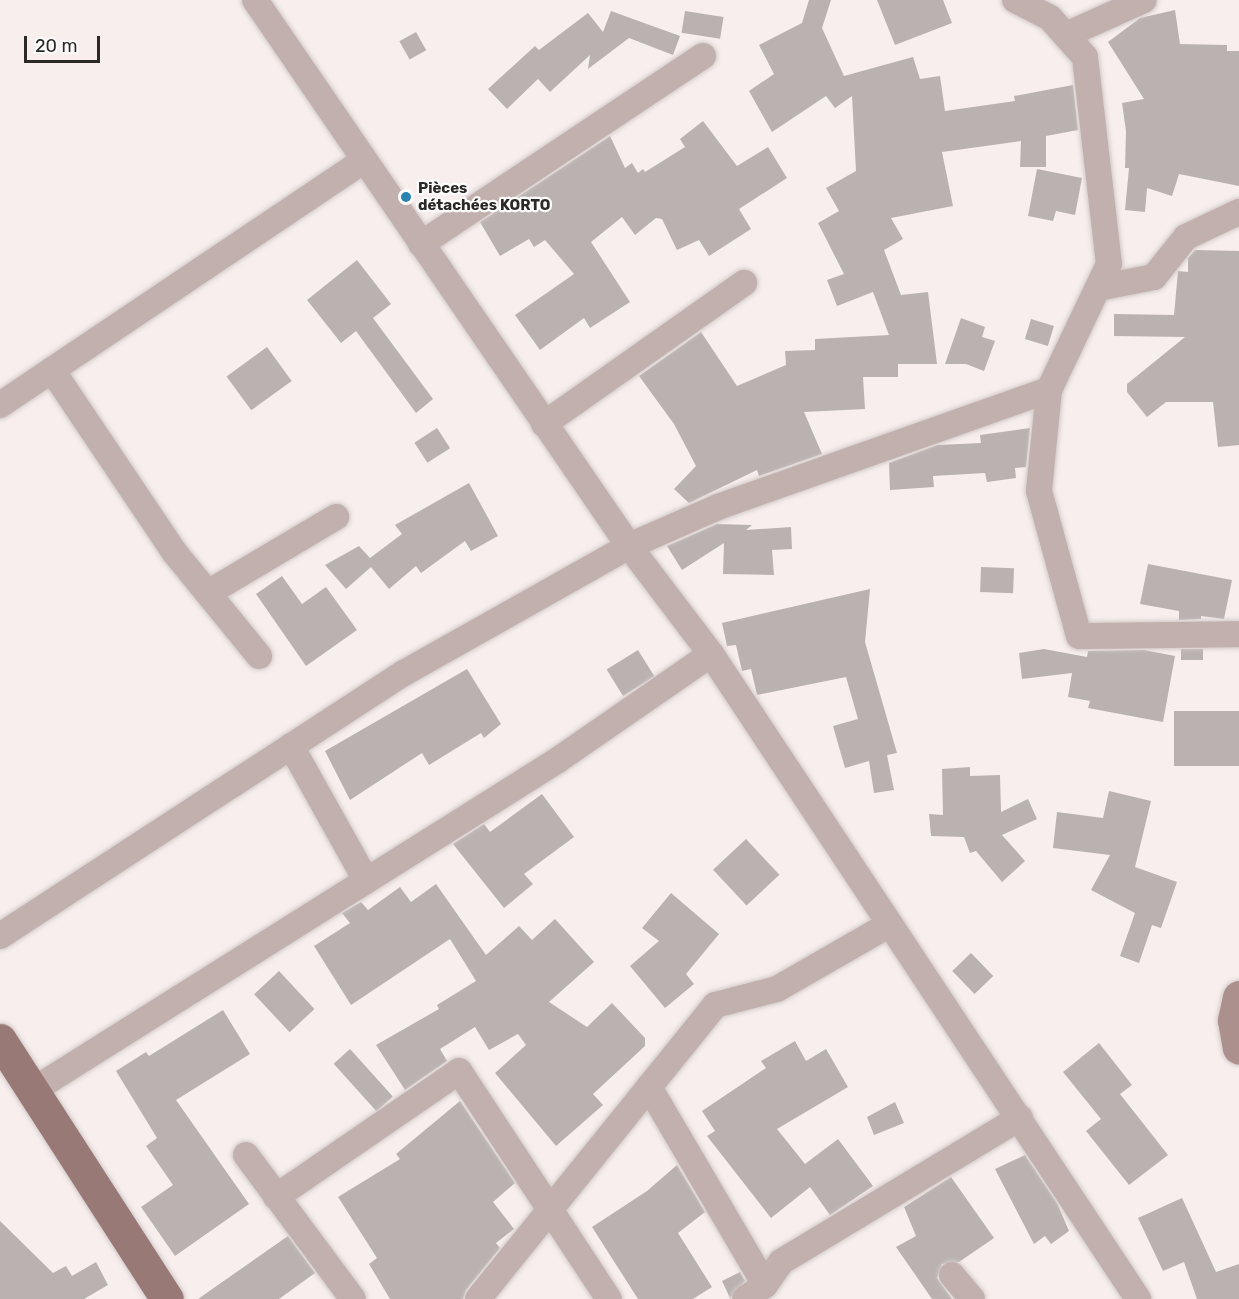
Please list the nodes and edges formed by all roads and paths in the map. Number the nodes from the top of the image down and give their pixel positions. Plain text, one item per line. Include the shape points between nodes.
1 (255, 0) edge
2 (1015, 0) edge
3 (1144, 0) edge
4 (1066, 35) junction
5 (703, 56) dead end
6 (363, 161) junction
7 (1239, 212) edge
8 (420, 244) junction
9 (744, 283) dead end
10 (1098, 288) junction
11 (52, 370) junction
12 (1049, 390) junction
13 (0, 405) edge
14 (544, 424) junction
15 (336, 517) dead end
16 (629, 546) junction
17 (208, 593) junction
18 (1239, 634) edge
19 (711, 654) junction
20 (259, 656) dead end
21 (291, 746) junction
22 (366, 880) junction
23 (891, 924) junction
24 (0, 936) edge
25 (1239, 997) edge
26 (0, 1040) edge
27 (1239, 1048) edge
28 (649, 1087) junction
29 (32, 1091) junction
30 (1020, 1118) junction
31 (246, 1155) dead end
32 (276, 1197) junction
33 (550, 1209) junction
34 (952, 1275) dead end
35 (755, 1292) edge
36 (167, 1299) edge
37 (353, 1299) edge
38 (478, 1299) edge
39 (609, 1299) edge
40 (972, 1299) edge
41 (1138, 1299) edge

1 - 6 street
2 - 4 street via 1050,18
3 - 4 street
4 - 10 street via 1085,57 1109,264
5 - 8 street
6 - 8 street
6 - 11 street
7 - 10 street via 1186,237 1154,277
8 - 14 street
9 - 14 street
10 - 12 street
11 - 13 street
11 - 17 street via 175,553
12 - 16 street via 718,507
12 - 18 street via 1039,491 1079,636
14 - 16 street
15 - 17 street
16 - 19 street
16 - 21 street via 404,673
17 - 20 street
19 - 22 street via 558,760
19 - 23 street
21 - 22 street
21 - 24 street
22 - 29 street
23 - 28 street via 777,990 715,1005
23 - 30 street
25 - 27 main road via 1234,1020
26 - 29 main road
28 - 33 street
28 - 35 street
29 - 36 main road
30 - 35 street via 781,1262
30 - 41 street
31 - 32 street
32 - 33 street via 459,1071
32 - 37 street
33 - 38 street
33 - 39 street
34 - 40 street

